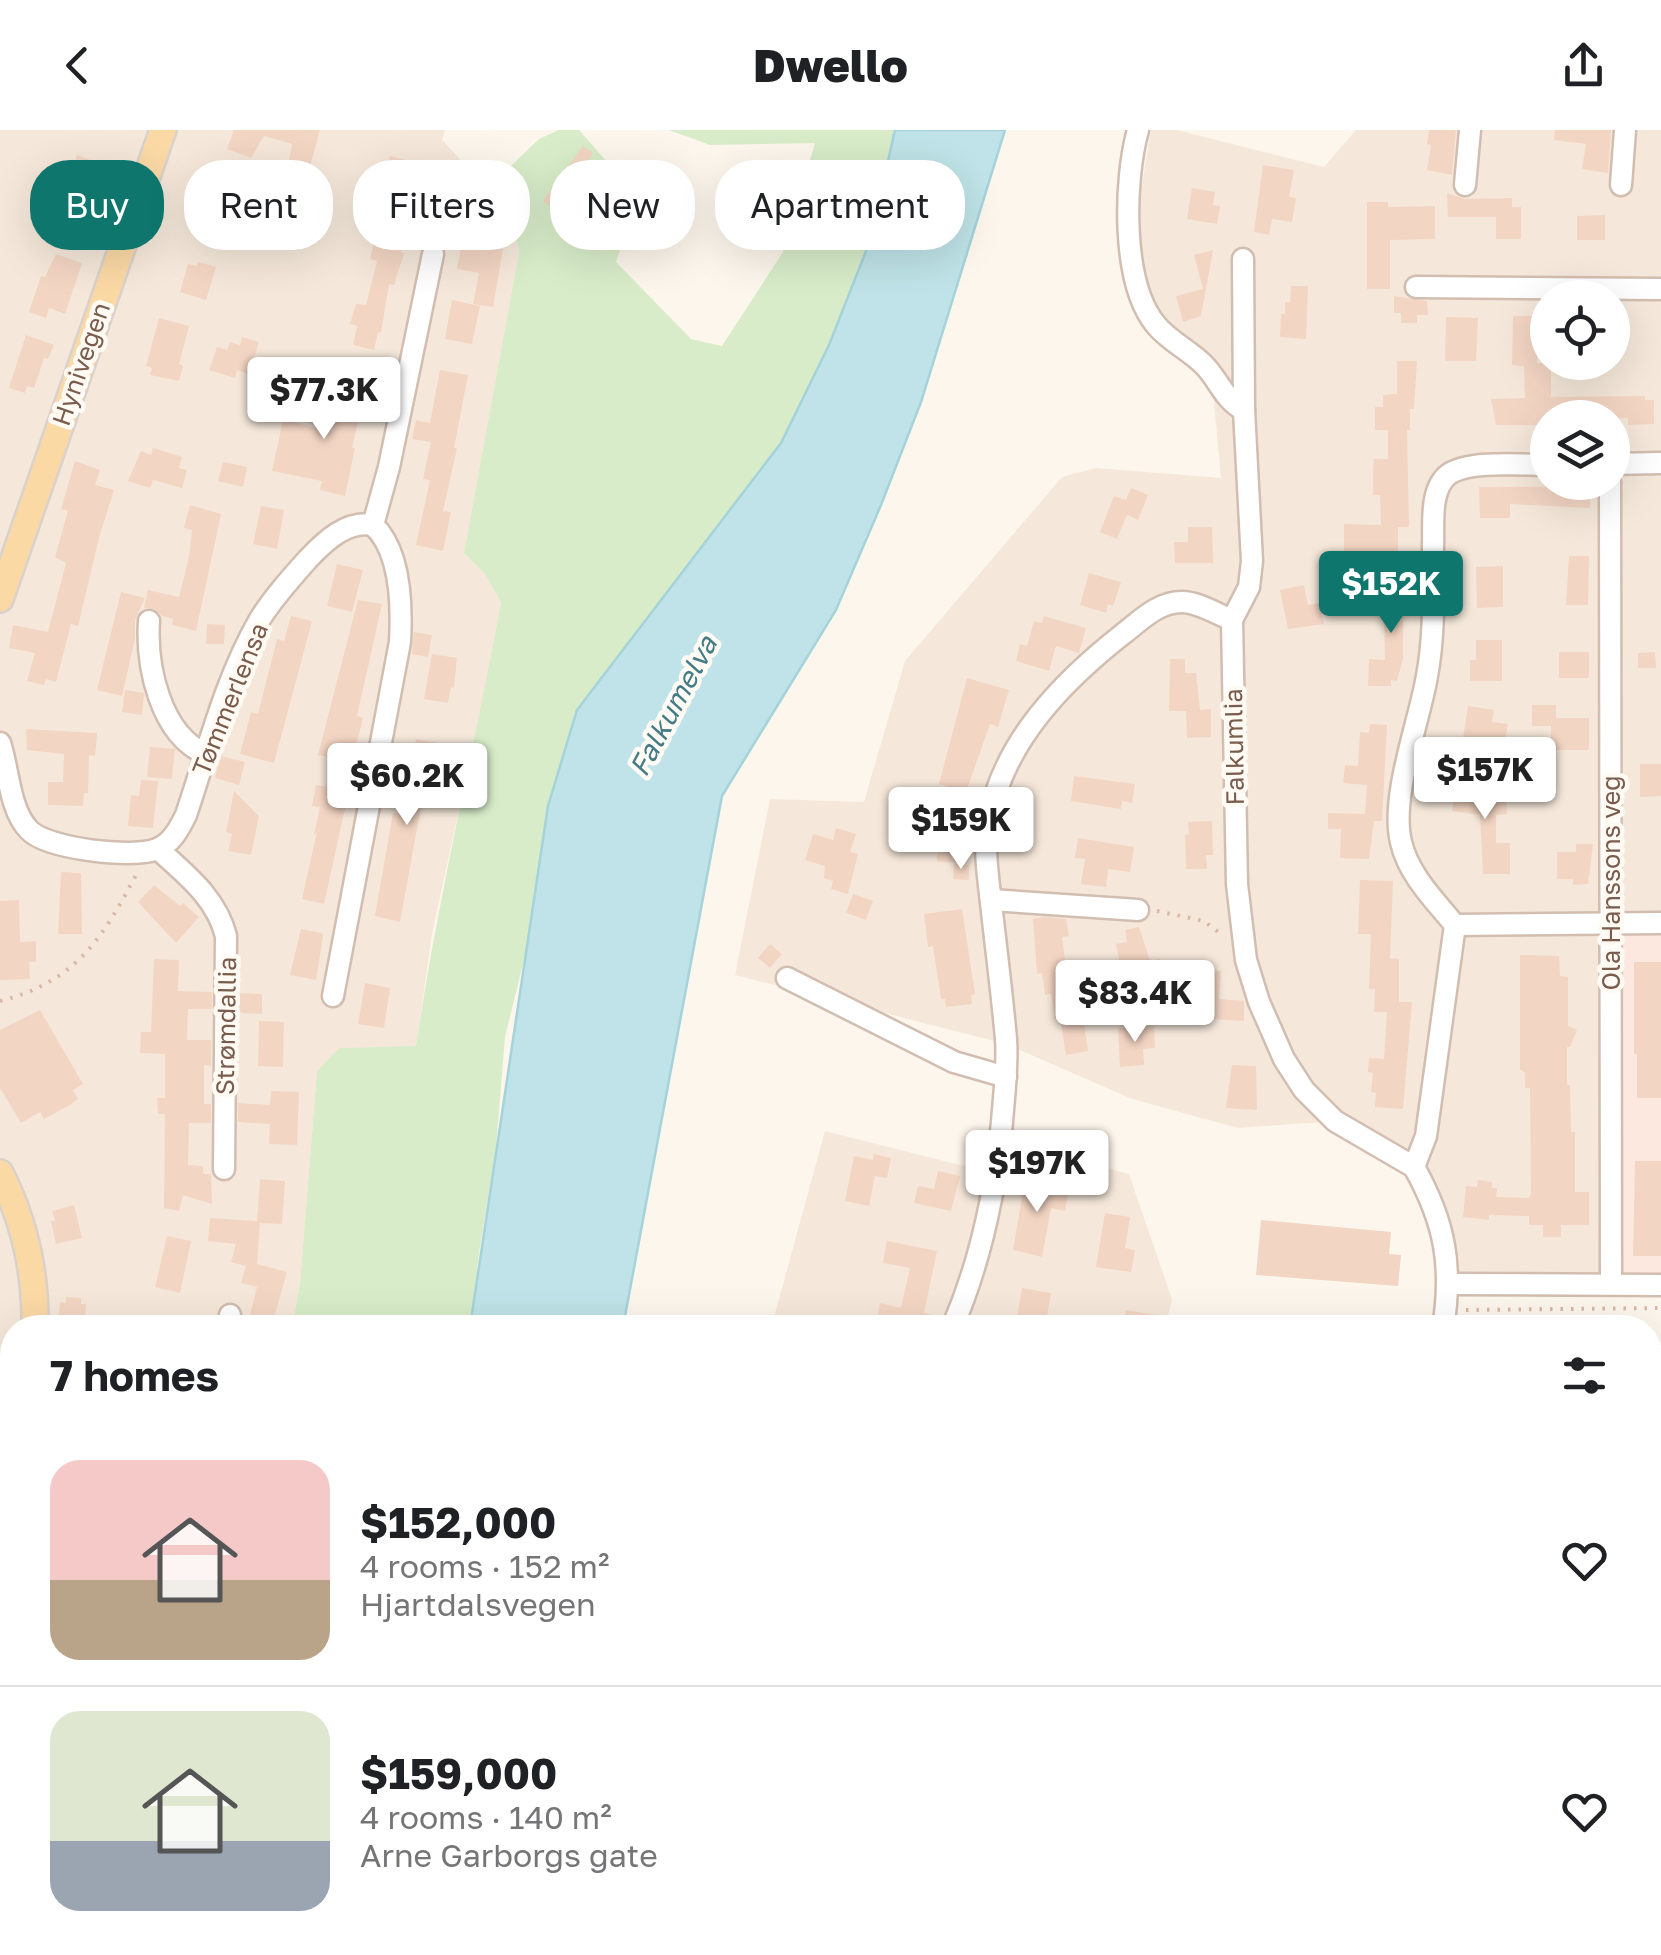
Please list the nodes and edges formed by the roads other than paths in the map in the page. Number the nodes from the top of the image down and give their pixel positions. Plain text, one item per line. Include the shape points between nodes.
1 (162, 130) edge
2 (1138, 130) edge
3 (1470, 130) edge
4 (1624, 130) edge
5 (1621, 184) dead end
6 (1466, 185) dead end
7 (433, 254) dead end
8 (1243, 259) dead end
9 (1416, 287) dead end
10 (1661, 289) edge
11 (1244, 410) junction
12 (1630, 464) edge
13 (1661, 464) edge
14 (1530, 465) edge
15 (1610, 500) edge
16 (373, 525) junction
17 (0, 599) edge
18 (1232, 620) junction
19 (149, 622) dead end
20 (0, 743) edge
21 (206, 754) junction
22 (153, 851) junction
23 (990, 900) junction
24 (1138, 910) road end
25 (1612, 923) junction
26 (1661, 924) edge
27 (1455, 925) junction
28 (787, 978) dead end
29 (334, 996) dead end
30 (1006, 1077) junction
31 (1414, 1167) junction
32 (224, 1170) dead end
33 (0, 1172) edge
34 (1450, 1284) junction
35 (1610, 1284) junction
36 (1661, 1285) edge
37 (34, 1315) edge
38 (958, 1315) edge
39 (1445, 1315) edge

1 - 17 main road, Hynivegen
2 - 11 street via 1129,207 1145,308
3 - 6 street
4 - 5 street
7 - 16 street
8 - 11 street, Falkumlia
9 - 10 street
11 - 18 street, Falkumlia via 1252,562
12 - 13 street
14 - 27 street via 1467,466 1437,488 1433,628 1400,794 1400,842 1418,880
15 - 25 street, Ola Hanssons veg
16 - 21 street, Tømmerlensa via 351,526 329,539 261,616
16 - 29 street via 389,550 401,625
18 - 23 street via 1185,602 1154,610 1051,699 998,782 988,822
18 - 31 street, Falkumlia via 1236,884 1246,960 1284,1059 1304,1090 1334,1121
19 - 21 street via 158,696 192,746
20 - 22 street via 19,814 34,835 67,847
21 - 22 street, Tømmerlensa via 180,828
22 - 32 street, Strømdallia via 208,898 226,936
23 - 24 street
23 - 30 street
25 - 26 street
25 - 27 street
25 - 35 street, Ola Hanssons veg
27 - 31 street via 1426,1136
28 - 30 street via 954,1062
30 - 38 street via 997,1174
31 - 34 street via 1441,1224
33 - 37 main road via 29,1251
34 - 35 street
34 - 39 street
35 - 36 street

